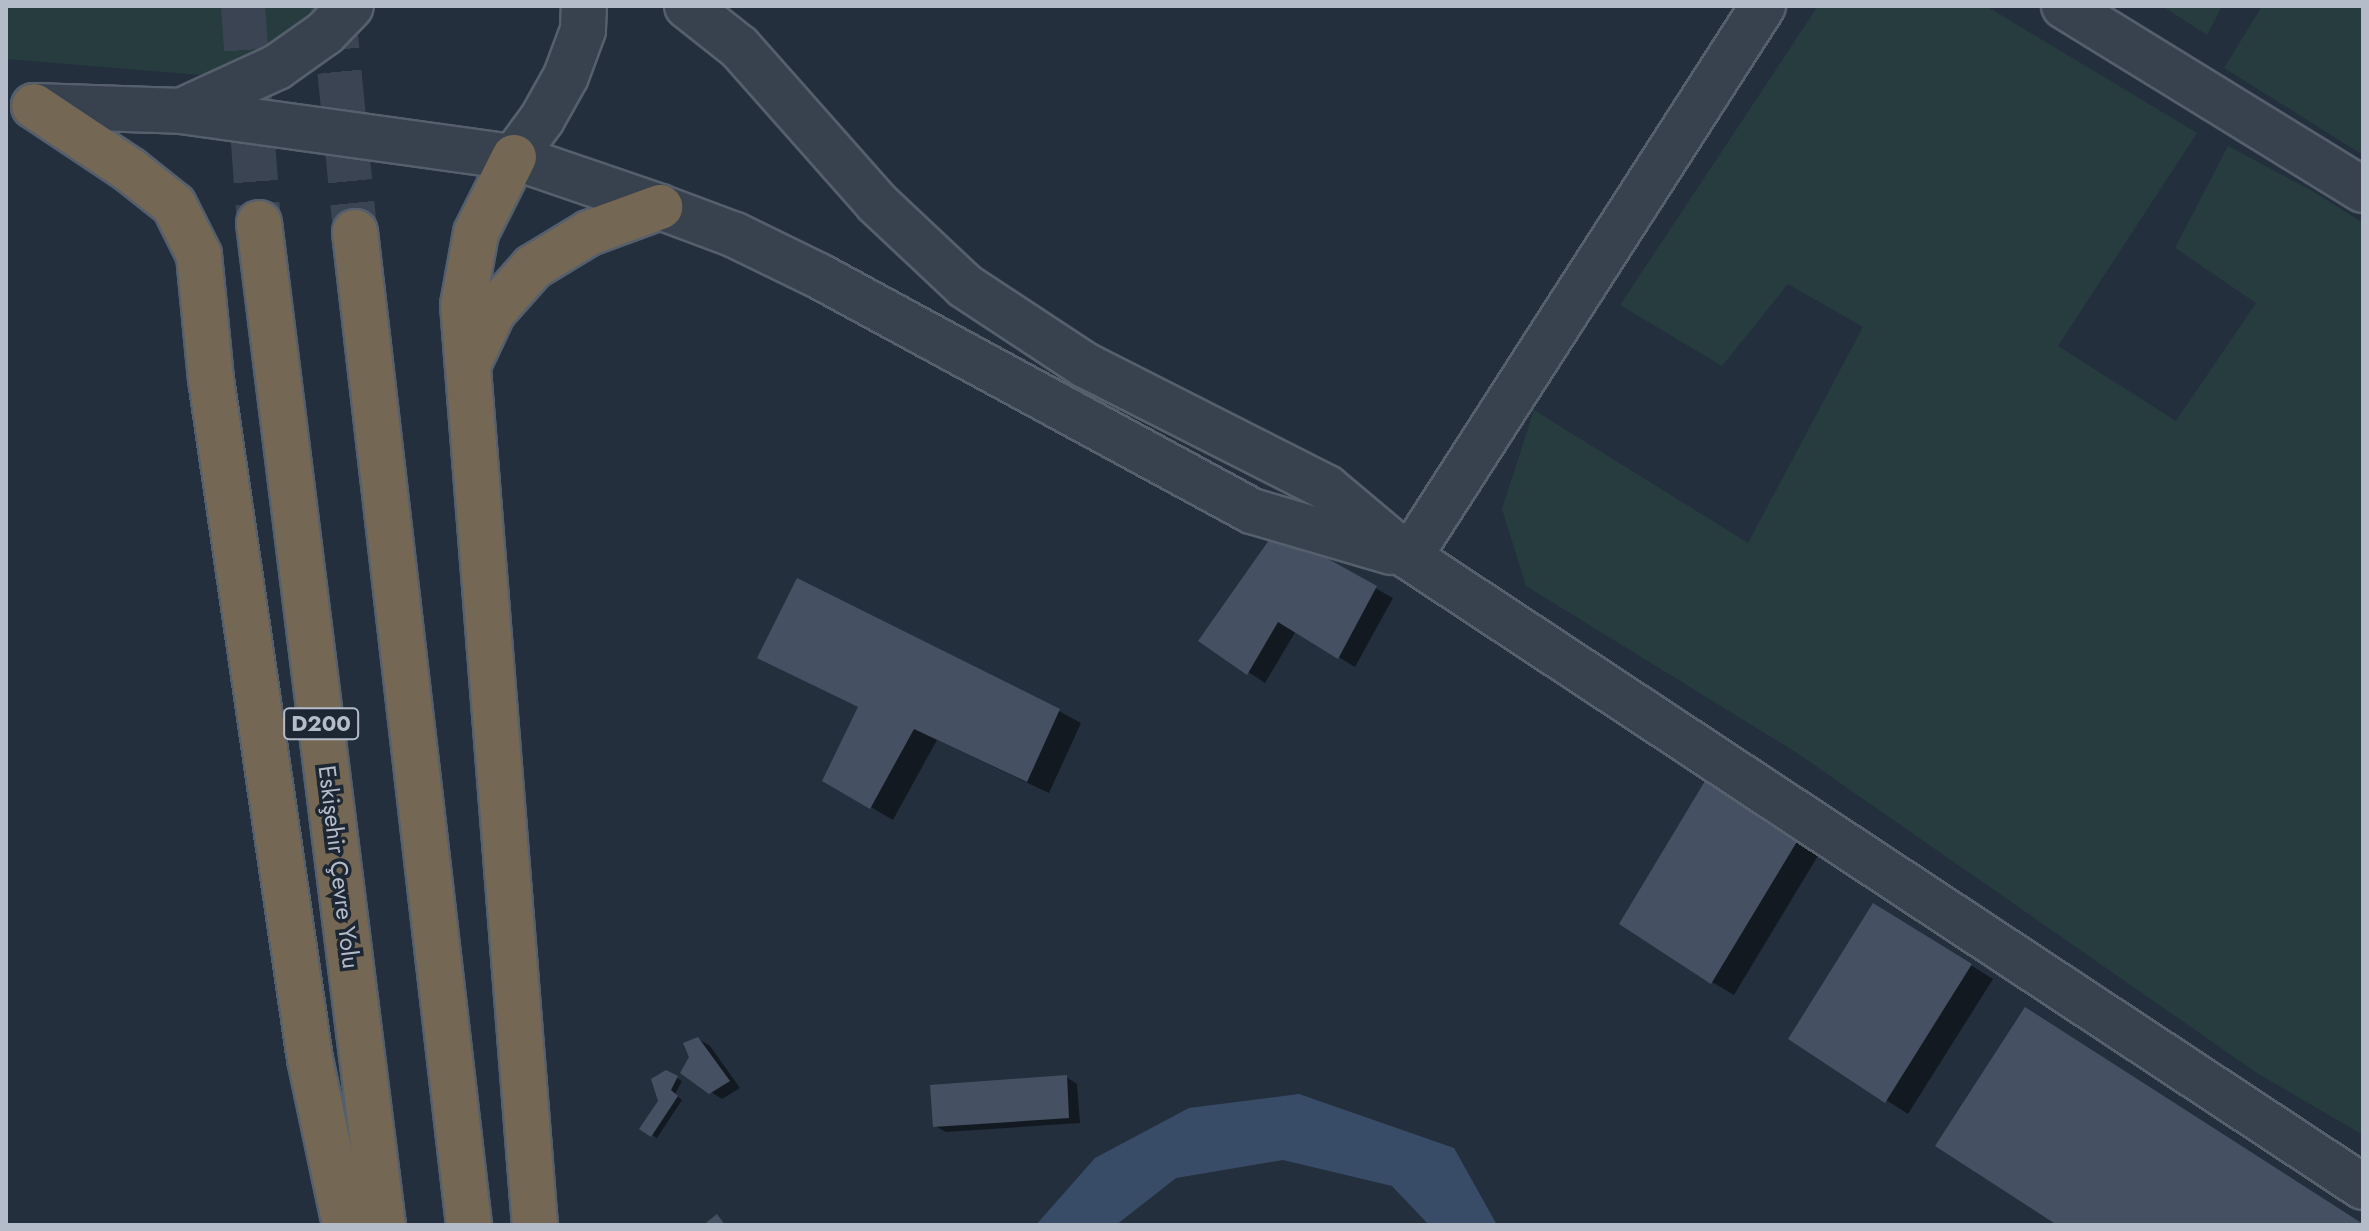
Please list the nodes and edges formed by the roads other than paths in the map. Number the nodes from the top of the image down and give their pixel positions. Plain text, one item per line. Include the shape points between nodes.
1 (351, 6) edge
2 (584, 6) edge
3 (687, 6) edge
4 (1763, 6) edge
5 (2064, 6) edge
6 (34, 106) joint
7 (181, 111) junction
8 (514, 157) junction
9 (2363, 190) edge
10 (660, 207) junction
11 (259, 223) tunnel mouth
12 (355, 232) tunnel mouth
13 (467, 367) junction
14 (1409, 557) junction
15 (2363, 1187) edge
16 (345, 1225) edge
17 (383, 1225) edge
18 (469, 1225) edge
19 (535, 1225) edge

1 - 7 street via 325,33 277,67
2 - 8 street via 583,30 566,76
3 - 14 street via 739,47 877,203 965,286 1085,365 1327,488
4 - 14 street
5 - 9 street
6 - 7 street
6 - 16 highway via 174,205 199,255 211,379 310,1059
7 - 8 street
8 - 10 street
8 - 13 highway via 476,233 463,305
10 - 13 highway via 589,233 533,267 493,312
10 - 14 street via 735,235 819,276 1252,511
11 - 17 highway, Eskişehir Çevre Yolu / D200
12 - 18 highway
13 - 19 highway
14 - 15 street

